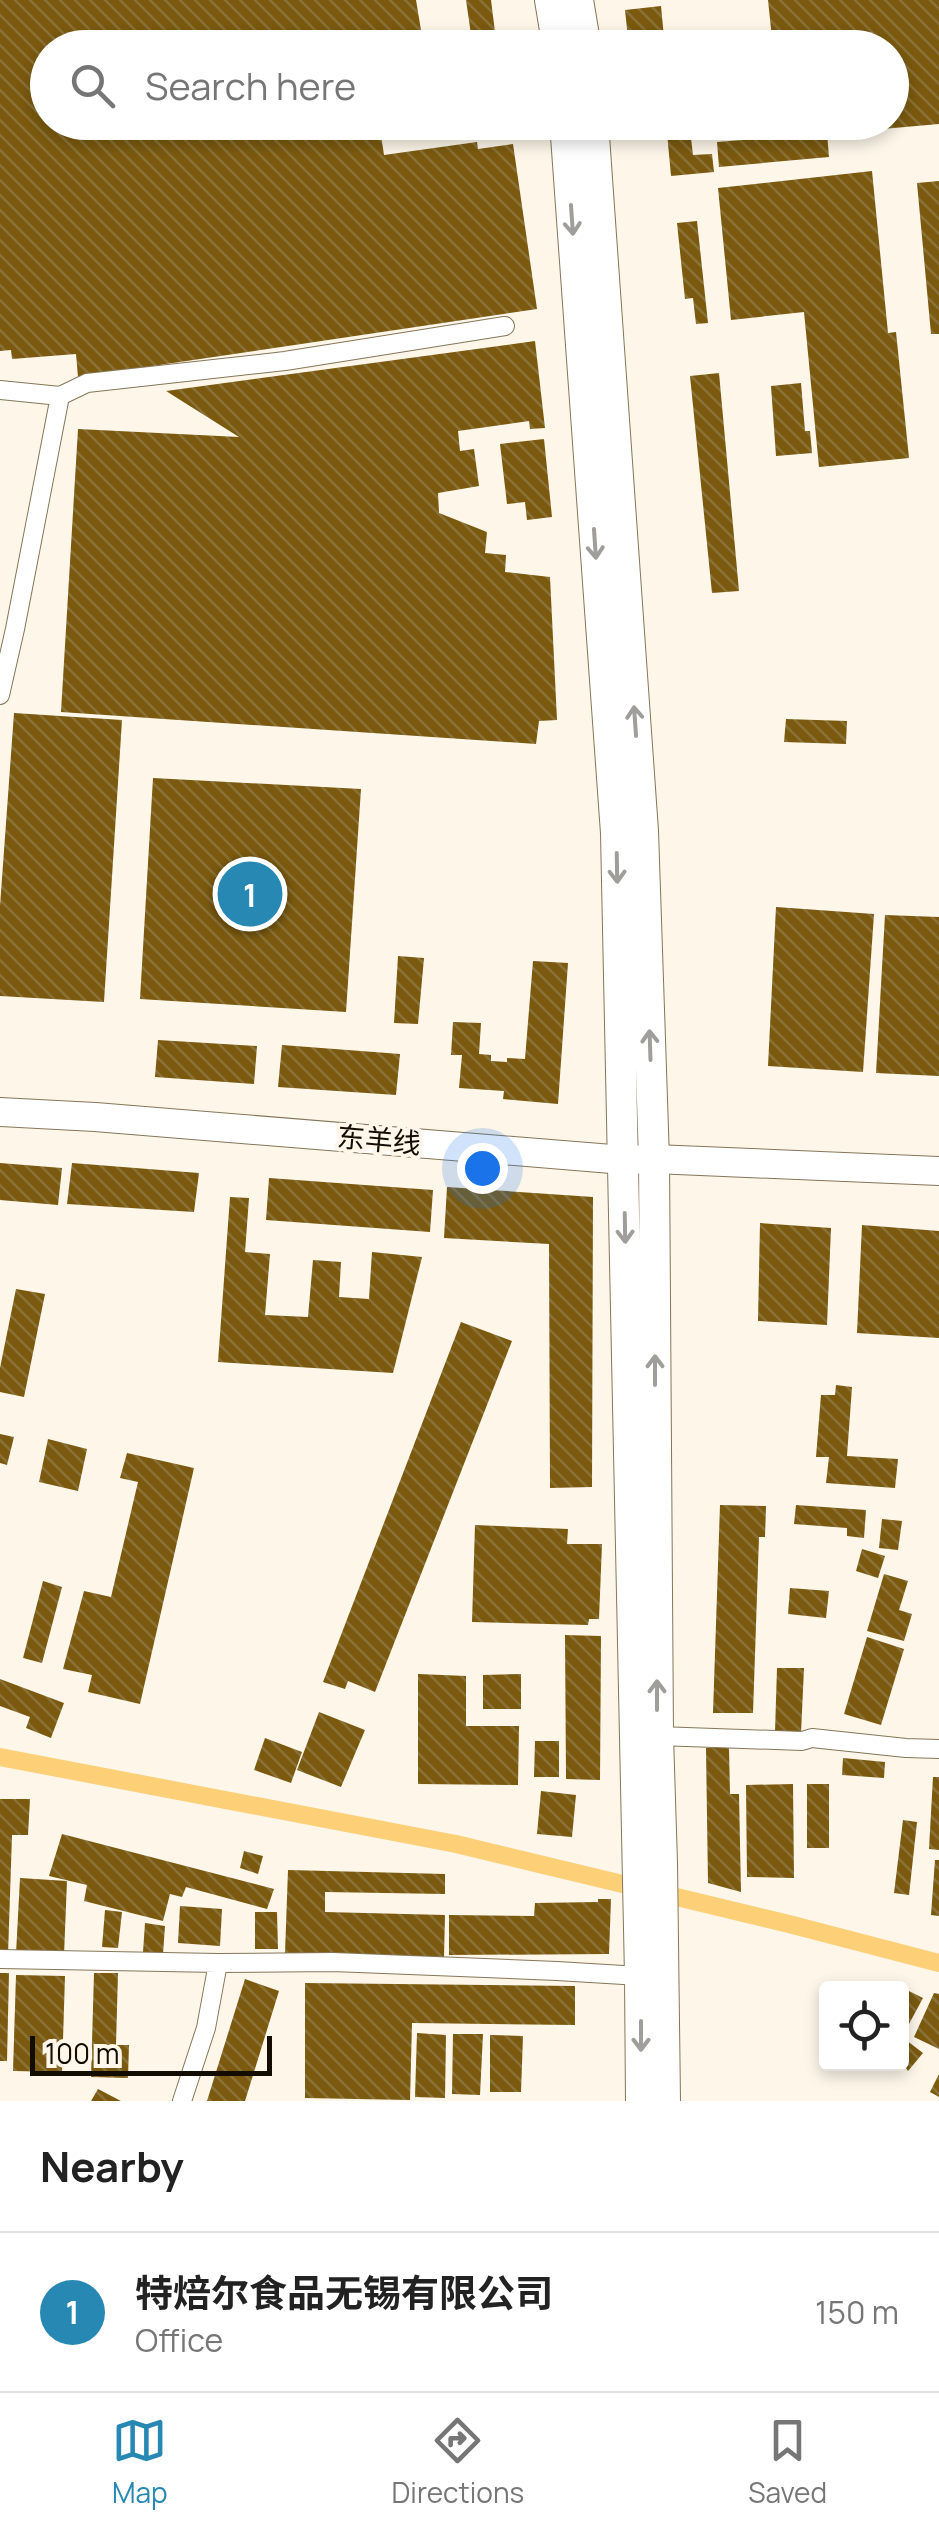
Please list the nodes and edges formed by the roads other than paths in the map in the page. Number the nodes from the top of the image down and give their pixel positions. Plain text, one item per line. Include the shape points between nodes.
1 (550, 0) edge
2 (578, 0) edge
3 (555, 30) edge
4 (583, 30) edge
5 (566, 140) edge
6 (593, 140) edge
7 (505, 326) dead end
8 (0, 390) edge
9 (60, 396) junction
10 (0, 695) edge
11 (0, 1112) edge
12 (639, 1160) junction
13 (939, 1171) edge
14 (658, 1736) junction
15 (939, 1749) edge
16 (650, 1860) junction
17 (650, 1906) junction
18 (0, 1959) edge
19 (218, 1963) junction
20 (640, 1976) junction
21 (182, 2101) edge
22 (641, 2101) edge
23 (665, 2101) edge

1 - 3 main road
2 - 4 main road
5 -> 12 main road
12 -> 6 main road via 643,830
7 - 9 street via 87,383
8 - 9 street
9 - 10 street
11 - 12 main road, 东羊线
12 - 13 main road, 东羊线
14 -> 12 main road
12 -> 16 main road
14 - 15 street via 812,1738
14 - 16 main road
16 - 17 main road
17 - 20 main road
17 - 23 main road
18 - 19 street
19 - 20 street
19 - 21 street
20 -> 22 main road

